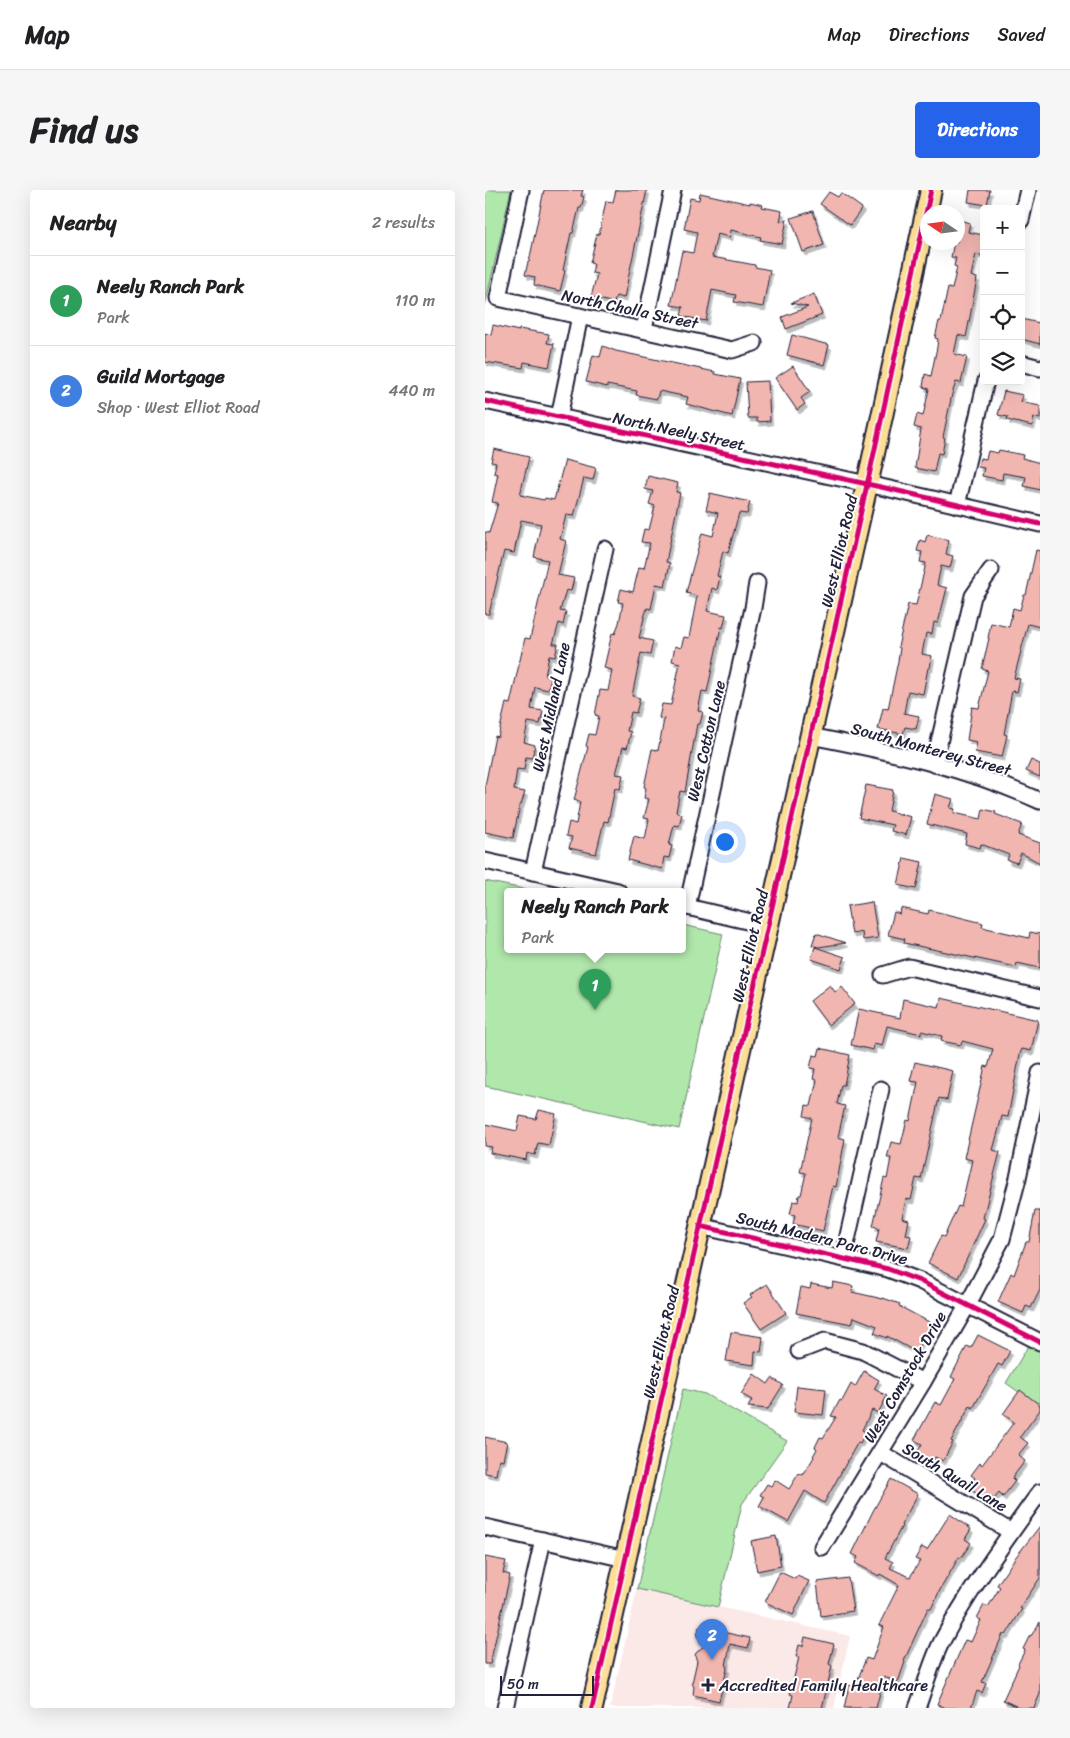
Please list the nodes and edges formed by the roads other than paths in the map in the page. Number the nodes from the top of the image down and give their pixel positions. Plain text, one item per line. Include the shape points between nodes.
1 (521, 190) edge
2 (673, 190) edge
3 (931, 190) edge
4 (1028, 190) edge
5 (1024, 205) edge
6 (580, 316) junction
7 (644, 330) junction
8 (754, 344) dead end
9 (1025, 364) edge
10 (1040, 368) edge
11 (985, 385) edge
12 (485, 401) edge
13 (559, 417) junction
14 (867, 484) junction
15 (957, 505) junction
16 (1040, 524) edge
17 (605, 549) dead end
18 (991, 570) dead end
19 (757, 584) dead end
20 (810, 736) junction
21 (934, 764) junction
22 (1040, 801) edge
23 (485, 861) edge
24 (533, 872) junction
25 (605, 888) edge
26 (686, 902) edge
27 (686, 906) edge
28 (768, 926) junction
29 (883, 976) dead end
30 (1040, 998) edge
31 (1040, 1073) edge
32 (881, 1089) dead end
33 (700, 1226) junction
34 (843, 1258) junction
35 (967, 1306) junction
36 (1040, 1342) edge
37 (799, 1351) dead end
38 (923, 1382) junction
39 (881, 1453) junction
40 (1040, 1492) edge
41 (485, 1527) edge
42 (1011, 1532) junction
43 (543, 1540) junction
44 (822, 1547) dead end
45 (625, 1559) junction
46 (505, 1708) edge
47 (592, 1708) edge
48 (917, 1708) edge

1 - 6 street, North Cholla Street via 498,298
2 - 7 street
3 - 14 main road, West Elliot Road
4 - 5 street
6 - 7 street, North Cholla Street
6 - 13 street
7 - 8 street, North Cholla Street via 732,350
9 - 10 street
11 - 15 street
12 - 13 street, North Neely Street
13 - 14 street, North Neely Street
14 - 15 street, North Neely Street
14 - 20 main road, West Elliot Road
15 - 16 street, North Neely Street
17 - 24 street, West Midland Lane
18 - 21 street via 973,596
19 - 26 street, West Cotton Lane
20 - 21 street, South Monterey Street
20 - 28 main road, West Elliot Road
21 - 22 street, South Monterey Street
23 - 24 street
24 - 25 street
27 - 28 street
28 - 33 main road, West Elliot Road
29 - 30 street via 909,967
31 - 35 street, West Comstock Drive via 1002,1239
32 - 34 street
33 - 34 street, South Madera Parc Drive
33 - 45 main road, West Elliot Road
34 - 35 street, South Madera Parc Drive via 912,1278
35 - 36 street, South Madera Parc Drive
35 - 38 street, West Comstock Drive
37 - 38 street via 825,1341 863,1351
38 - 39 street, West Comstock Drive
39 - 42 street, South Quail Lane
39 - 44 street, West Comstock Drive
40 - 42 street
41 - 43 street
42 - 48 street via 941,1645
43 - 45 street
43 - 46 street
45 - 47 main road, West Elliot Road

